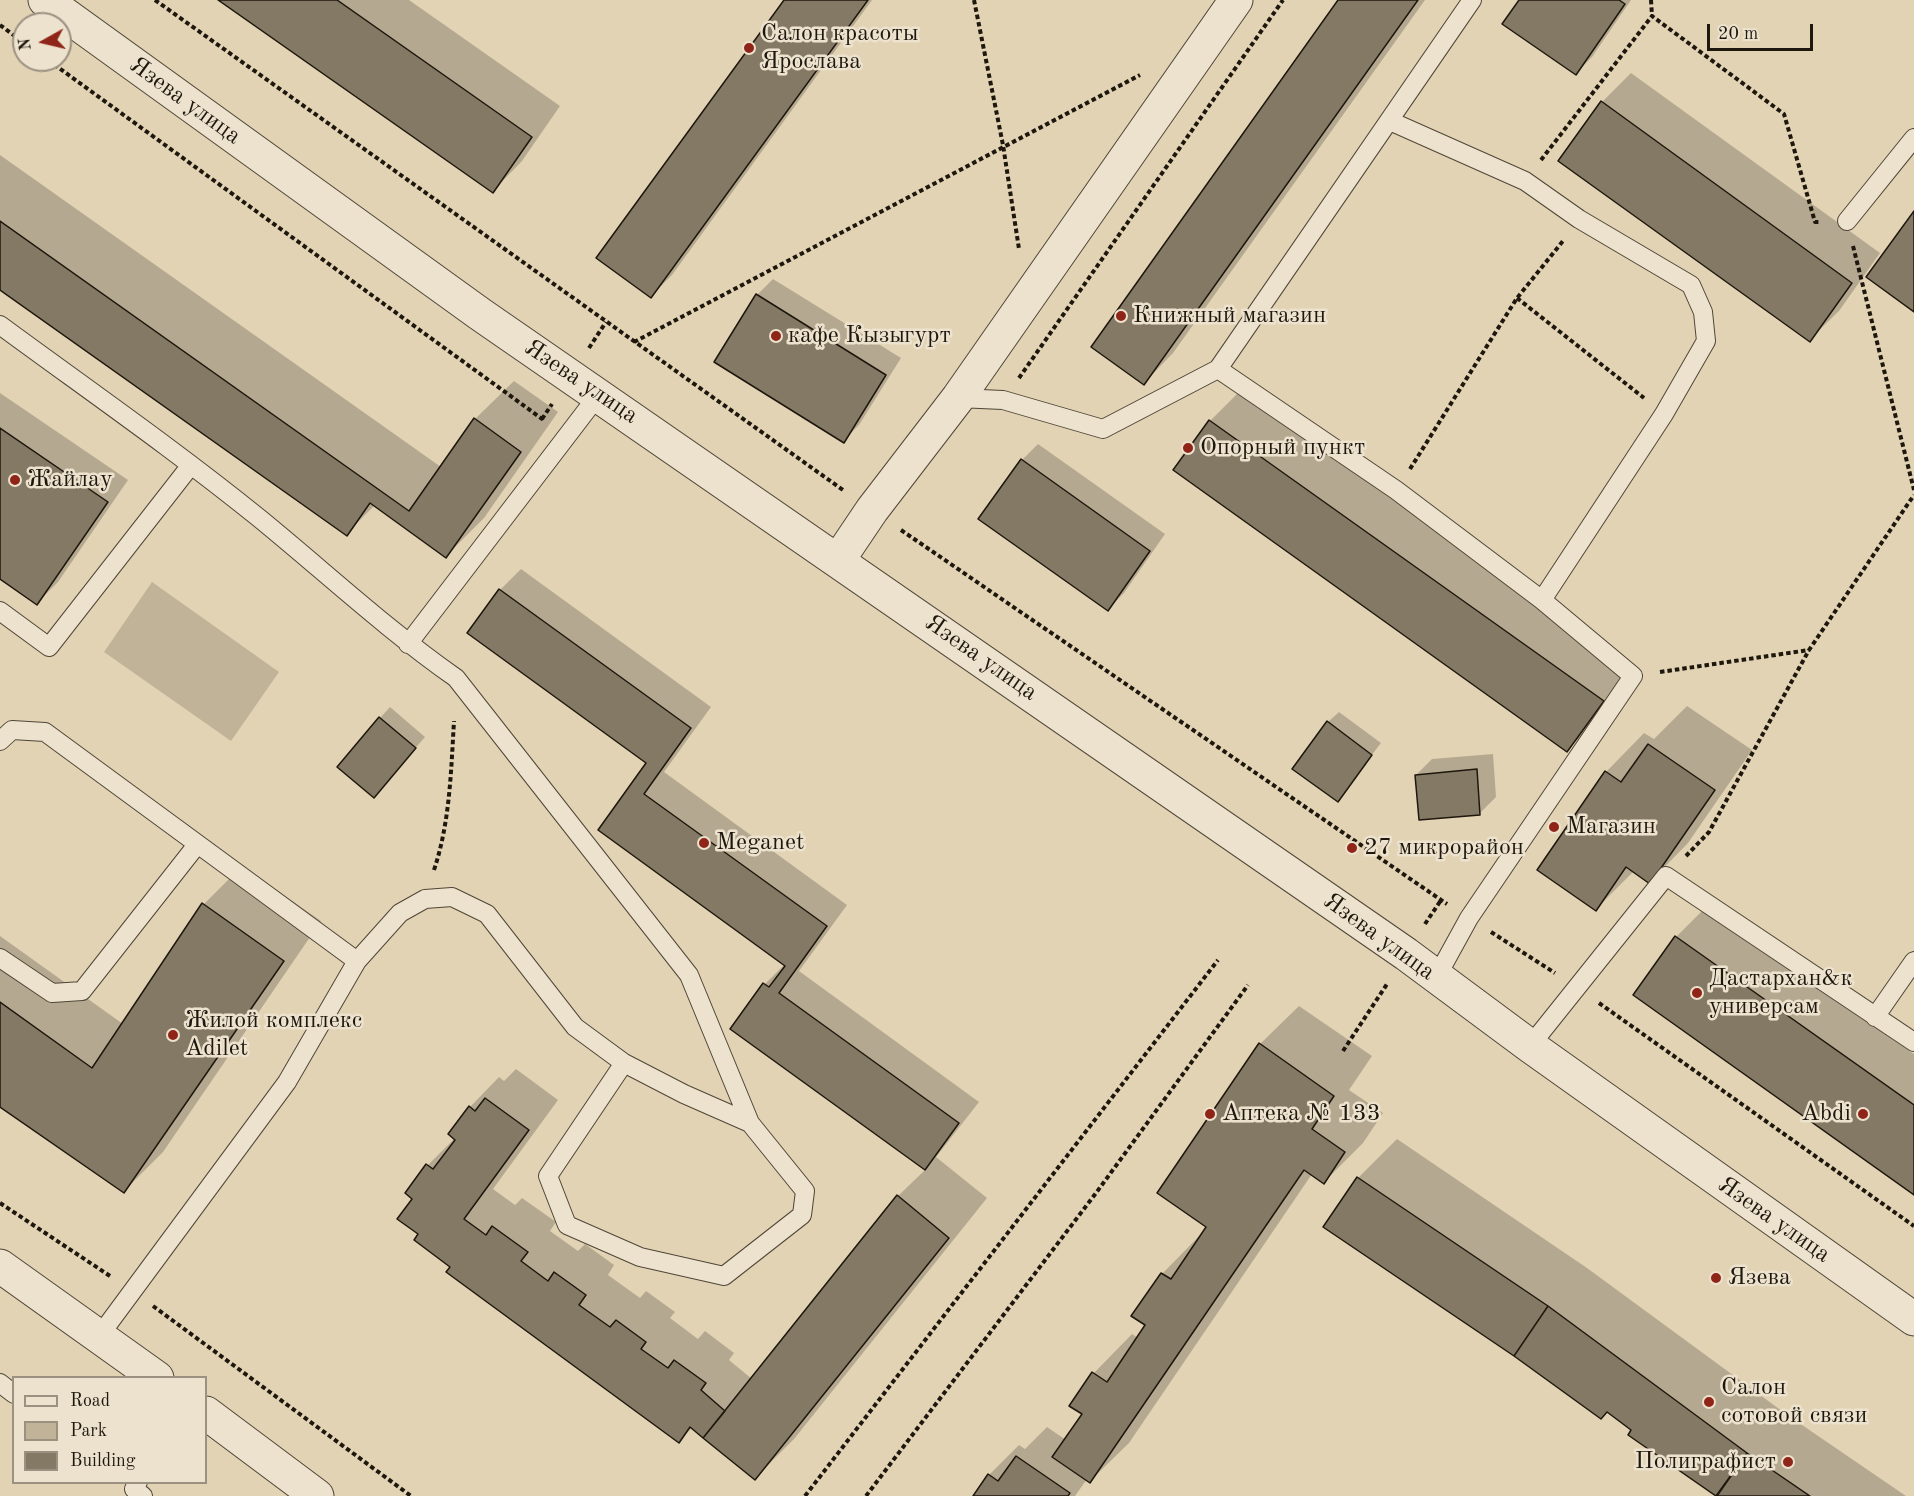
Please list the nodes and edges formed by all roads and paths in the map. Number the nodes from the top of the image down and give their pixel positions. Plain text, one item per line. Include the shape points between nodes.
1 (45, 0) edge
2 (974, 0) edge
3 (1236, 0) edge
4 (1283, 0) edge
5 (1472, 0) edge
6 (1651, 0) edge
7 (1652, 16) junction
8 (1146, 71) dead end
9 (65, 72) edge
10 (1390, 121) junction
11 (1914, 138) edge
12 (1003, 145) junction
13 (1525, 181) junction
14 (1579, 219) junction
15 (1847, 221) junction
16 (1027, 297) junction
17 (1517, 298) junction
18 (0, 326) edge
19 (634, 342) dead end
20 (1218, 369) junction
21 (599, 394) junction
22 (958, 398) junction
23 (1003, 400) junction
24 (1664, 414) junction
25 (568, 436) junction
26 (191, 465) junction
27 (1396, 490) junction
28 (1914, 490) edge
29 (1914, 495) edge
30 (839, 559) junction
31 (1542, 600) junction
32 (0, 611) edge
33 (408, 644) junction
34 (1809, 650) junction
35 (1633, 676) junction
36 (456, 678) junction
37 (0, 741) edge
38 (196, 846) junction
39 (1666, 876) junction
40 (425, 899) junction
41 (0, 958) edge
42 (1218, 960) dead end
43 (357, 961) junction
44 (1914, 961) edge
45 (1436, 978) junction
46 (1248, 986) dead end
47 (1575, 986) junction
48 (1875, 1017) junction
49 (1914, 1042) edge
50 (1530, 1046) junction
51 (624, 1063) junction
52 (750, 1123) junction
53 (0, 1203) edge
54 (1914, 1226) edge
55 (0, 1266) edge
56 (131, 1290) junction
57 (1914, 1319) edge
58 (100, 1335) junction
59 (157, 1376) edge
60 (0, 1383) edge
61 (12, 1392) edge
62 (207, 1414) edge
63 (317, 1496) edge
64 (411, 1496) edge
65 (805, 1496) edge
66 (866, 1496) edge

1 - 21 street, Язева улица via 471,307
2 - 12 path
3 - 16 street
4 - 23 path
5 - 10 lane
6 - 7 path
7 - 13 path
7 - 15 path via 1784,114 1815,222
8 - 12 path
9 - 25 path
10 - 13 lane
10 - 20 lane
11 - 15 lane
12 - 16 path
12 - 19 path
13 - 14 lane
14 - 17 path
14 - 24 lane via 1690,285 1703,312 1706,341
15 - 28 path
16 - 22 street
17 - 24 path
17 - 27 path
18 - 26 lane
20 - 23 lane via 1103,429
20 - 27 lane
21 - 25 lane
21 - 30 street, Язева улица
22 - 23 lane
22 - 30 street
24 - 31 lane
25 - 33 lane
26 - 32 lane via 49,648
26 - 33 lane
27 - 31 lane
29 - 34 path
30 - 45 street, Язева улица
31 - 35 lane
33 - 36 lane
34 - 35 path
34 - 39 path via 1709,832
35 - 45 lane via 1469,918
36 - 40 path via 447,817
36 - 52 lane via 689,975
37 - 38 lane via 12,730 45,732
38 - 41 lane via 82,992 52,993
38 - 43 lane
39 - 47 lane
39 - 48 lane
40 - 43 lane via 400,914
40 - 51 lane via 453,897 487,914 575,1027
42 - 65 path
43 - 56 lane via 287,1082
44 - 48 lane
45 - 50 street, Язева улица
46 - 66 path
47 - 50 lane
47 - 54 path
48 - 49 lane
50 - 57 street, Язева улица
51 - 52 lane
51 - 52 lane via 548,1176 567,1225 640,1257 724,1276 802,1215 805,1191
53 - 56 path
55 - 58 street
56 - 58 lane
56 - 64 path
58 - 59 street
60 - 61 lane
62 - 63 street

